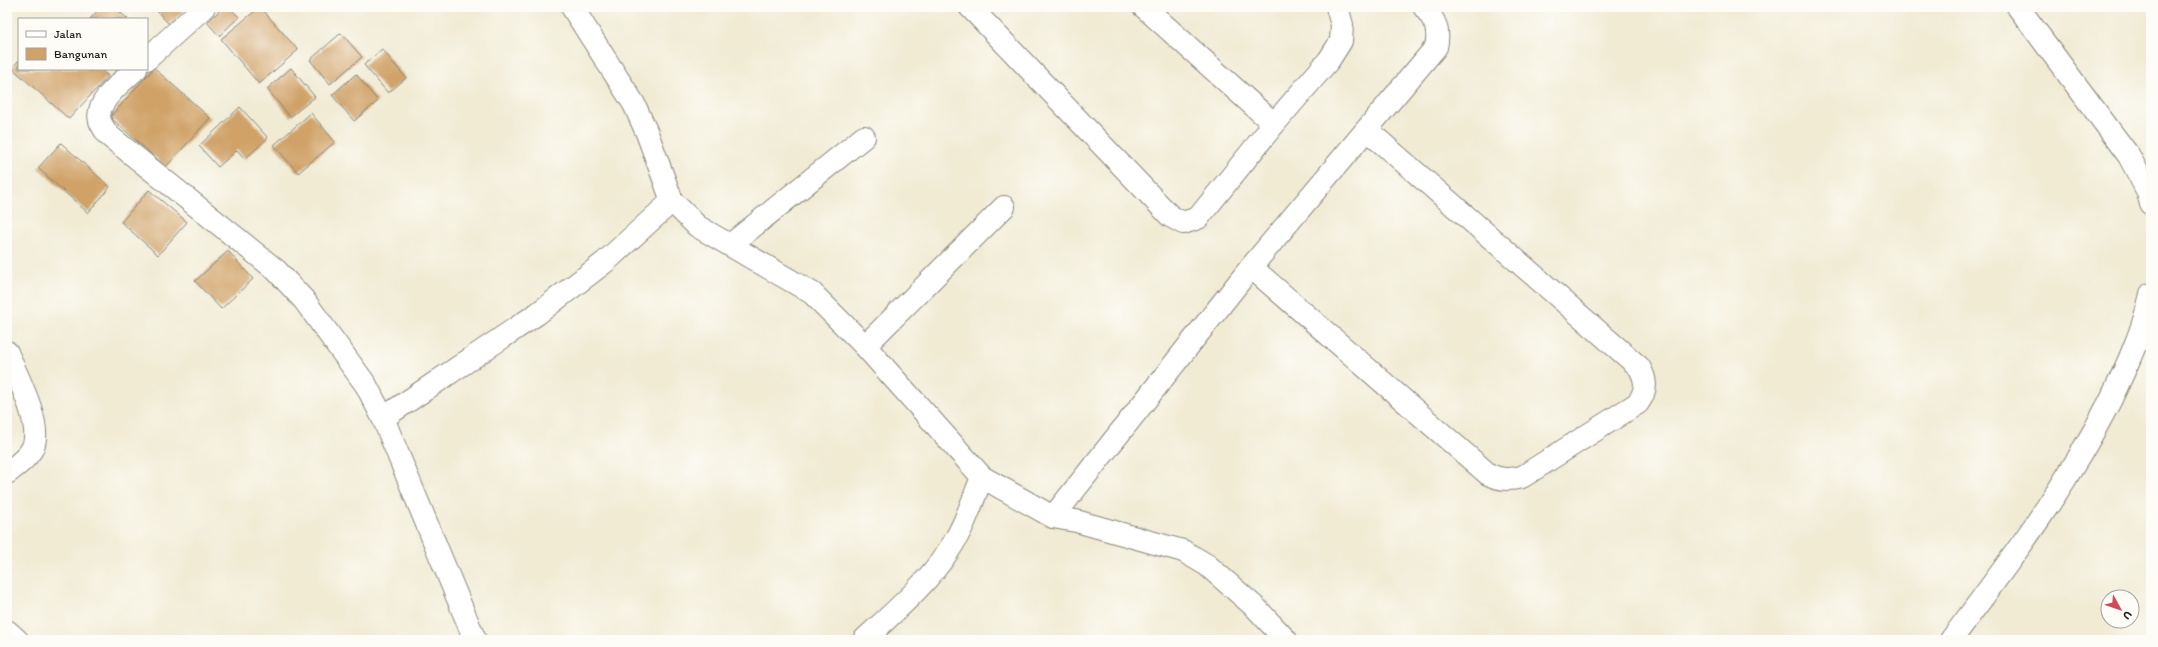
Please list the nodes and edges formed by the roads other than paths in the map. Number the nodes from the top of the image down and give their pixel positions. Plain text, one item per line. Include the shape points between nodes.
1 (204, 7) edge
2 (572, 7) edge
3 (970, 7) edge
4 (1144, 7) edge
5 (1337, 7) edge
6 (1424, 7) edge
7 (2018, 7) edge
8 (148, 58) edge
9 (135, 70) edge
10 (1274, 124) junction
11 (1367, 130) junction
12 (864, 138) dead end
13 (672, 201) junction
14 (2151, 204) edge
15 (1004, 207) dead end
16 (730, 245) junction
17 (1251, 267) junction
18 (2151, 294) edge
19 (865, 346) junction
20 (7, 352) edge
21 (383, 418) junction
22 (7, 473) edge
23 (982, 477) junction
24 (1053, 516) junction
25 (7, 631) edge
26 (17, 640) edge
27 (475, 640) edge
28 (864, 640) edge
29 (1286, 640) edge
30 (1951, 640) edge

1 - 8 street
2 - 13 street via 634,104
3 - 10 street via 1170,216 1183,223 1198,218
4 - 10 street
5 - 10 street via 1342,25 1341,41 1329,60
6 - 11 street via 1437,26 1439,36 1436,47
7 - 14 street via 2129,156 2148,192
9 - 21 street via 109,94 100,107 99,120 108,135 276,270 304,300 366,385
11 - 17 street
11 - 17 street via 1639,367 1645,376 1646,386 1638,403 1522,477 1498,479 1482,468
12 - 16 street
13 - 16 street via 697,226
13 - 21 street via 605,262 537,314
15 - 19 street
16 - 19 street via 812,293
17 - 24 street
18 - 30 street via 2147,315 2125,371 2087,446 2043,516
19 - 23 street
20 - 22 street via 34,421 36,438 22,461
21 - 27 street
23 - 24 street
23 - 28 street via 964,524 949,551 903,604
24 - 29 street via 1183,551 1212,570 1256,608
25 - 26 street

